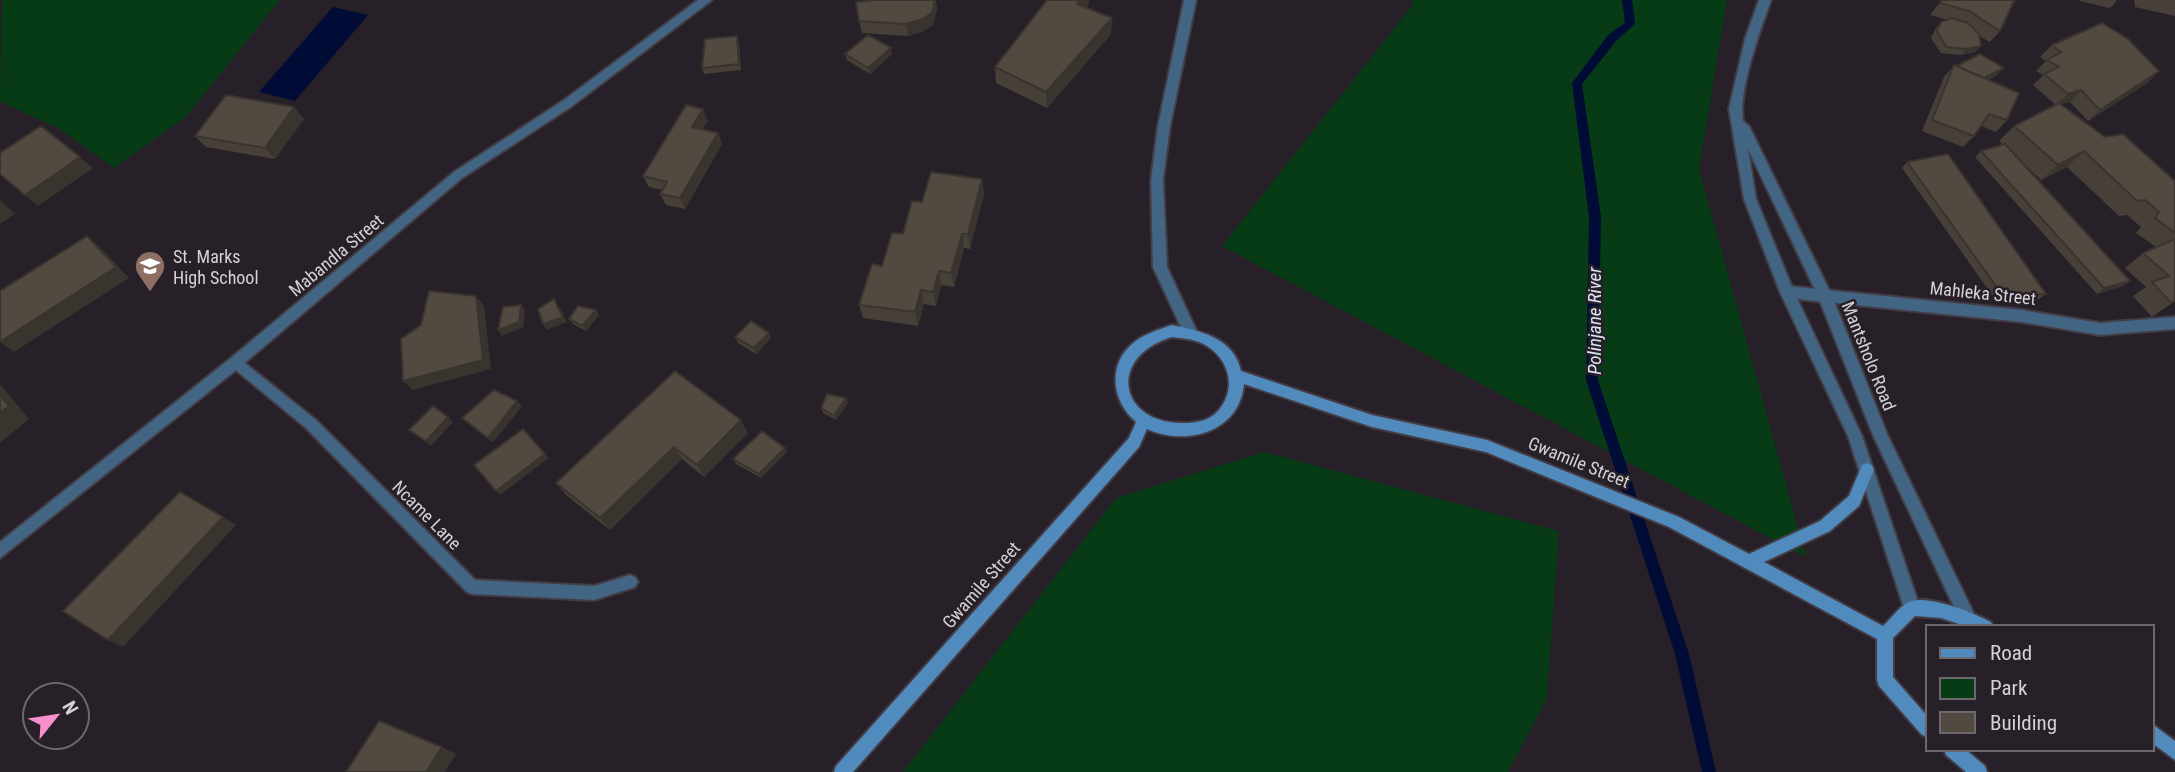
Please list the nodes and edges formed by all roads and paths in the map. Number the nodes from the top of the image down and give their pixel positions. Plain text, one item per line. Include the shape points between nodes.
1 (706, 0) edge
2 (1190, 0) edge
3 (1765, 0) edge
4 (1735, 109) junction
5 (1787, 292) junction
6 (1825, 296) junction
7 (2175, 323) edge
8 (1190, 332) junction
9 (236, 362) junction
10 (1238, 376) junction
11 (1144, 420) junction
12 (1867, 470) junction
13 (0, 551) edge
14 (1748, 562) junction
15 (630, 582) dead end
16 (1912, 608) junction
17 (1967, 617) junction
18 (1981, 625) edge
19 (1885, 635) junction
20 (1926, 727) edge
21 (2154, 734) edge
22 (1954, 751) edge
23 (2175, 752) edge
24 (842, 772) edge
25 (1979, 772) edge

1 - 9 street, Mabandla Street via 568,103 458,175
2 - 8 street via 1157,180 1160,267
3 - 4 street
4 - 5 street via 1750,199
4 - 6 street, Mantsholo Road
5 - 6 street, Mahleka Street
5 - 12 street via 1856,436
6 - 7 street, Mahleka Street via 2022,316 2100,329
6 - 17 street, Mantsholo Road via 1880,435
8 - 10 main road via 1222,348
8 - 11 main road via 1154,335 1127,358 1123,391 1130,407
9 - 13 street, Mabandla Street
9 - 15 street, Ncame Lane via 310,424 472,587 594,593
10 - 11 main road via 1231,409 1201,430 1161,429
10 - 14 main road, Gwamile Street via 1372,421 1487,446 1674,522
11 - 24 main road, Gwamile Street via 1134,442
12 - 14 main road via 1854,501 1825,526
12 - 16 street
14 - 19 main road, Gwamile Street
16 - 17 main road via 1935,608
16 - 19 main road
17 - 18 main road
19 - 20 main road via 1885,680
21 - 23 main road
22 - 25 main road

